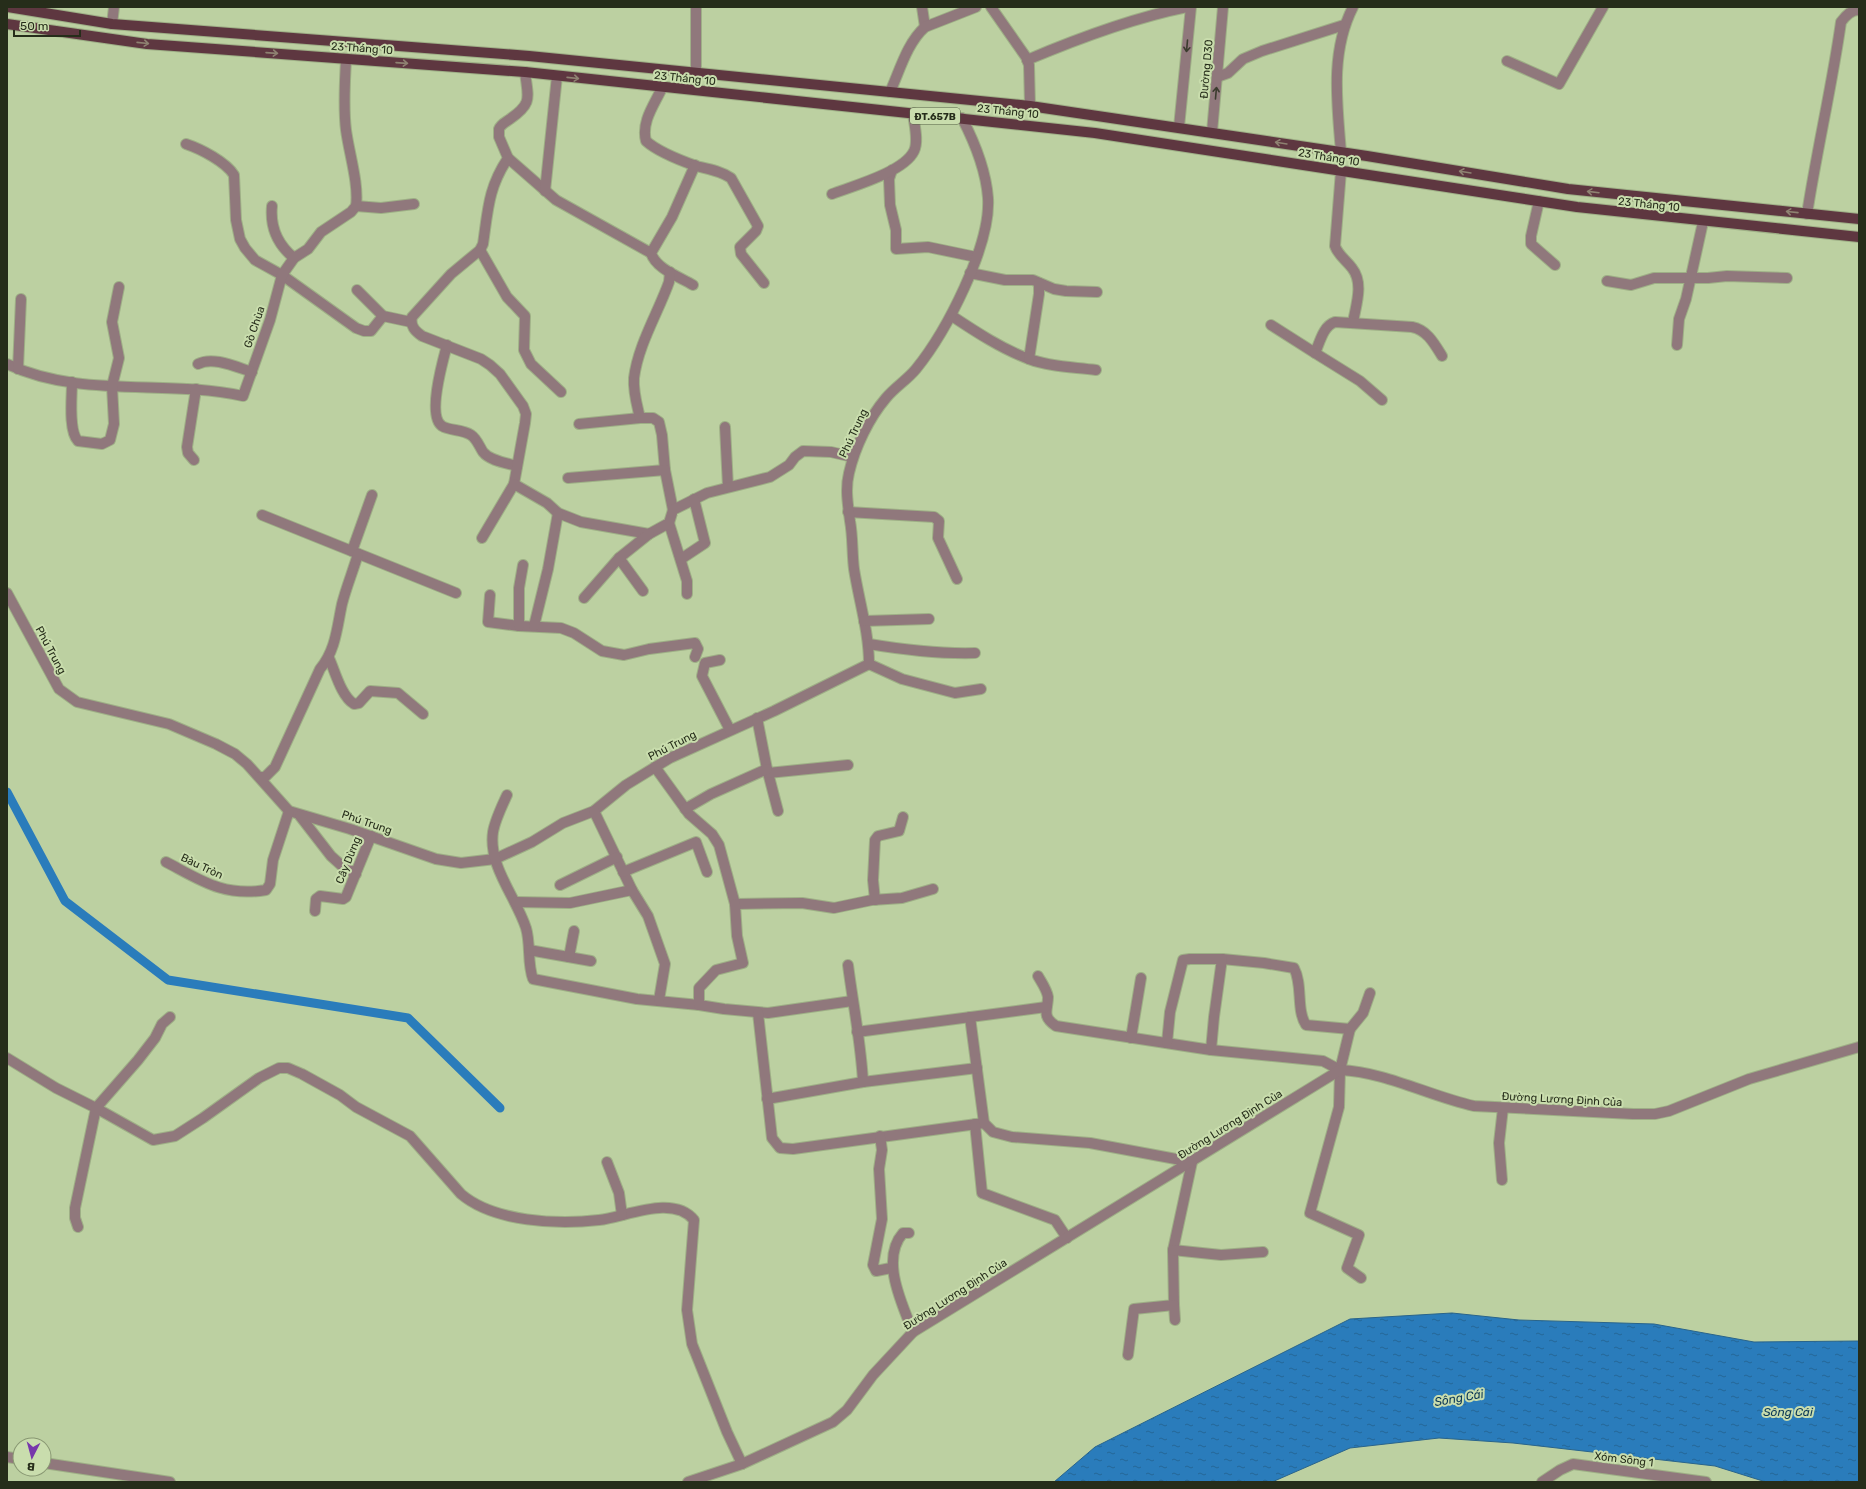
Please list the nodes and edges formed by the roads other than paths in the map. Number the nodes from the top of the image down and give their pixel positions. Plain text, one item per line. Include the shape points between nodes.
1 (8, 7) edge
2 (114, 7) edge
3 (696, 7) edge
4 (922, 7) edge
5 (976, 7) edge
6 (991, 7) edge
7 (1187, 7) edge
8 (1191, 7) edge
9 (1223, 7) edge
10 (1353, 7) edge
11 (1603, 7) edge
12 (1859, 10) edge
13 (7, 24) edge
14 (112, 24) junction
15 (1344, 25) junction
16 (925, 27) junction
17 (346, 59) junction
18 (1027, 60) junction
19 (1507, 61) dead end
20 (526, 72) junction
21 (696, 73) junction
22 (557, 76) junction
23 (1217, 77) junction
24 (662, 88) junction
25 (695, 92) junction
26 (890, 92) junction
27 (1030, 106) junction
28 (913, 113) junction
29 (962, 118) junction
30 (1179, 127) junction
31 (1212, 132) junction
32 (186, 144) dead end
33 (1177, 146) junction
34 (1210, 151) junction
35 (1341, 152) junction
36 (508, 158) junction
37 (695, 165) junction
38 (892, 170) junction
39 (1341, 171) junction
40 (545, 191) junction
41 (832, 194) dead end
42 (1539, 201) junction
43 (414, 204) dead end
44 (272, 206) dead end
45 (356, 206) junction
46 (1807, 214) junction
47 (1859, 219) edge
48 (1704, 222) junction
49 (1859, 237) edge
50 (480, 250) junction
51 (651, 253) junction
52 (976, 257) junction
53 (294, 258) junction
54 (1555, 266) dead end
55 (670, 272) junction
56 (970, 273) junction
57 (282, 275) junction
58 (1691, 278) junction
59 (1787, 278) dead end
60 (1607, 281) dead end
61 (764, 283) dead end
62 (1039, 283) junction
63 (693, 284) dead end
64 (119, 287) dead end
65 (357, 290) dead end
66 (1097, 292) dead end
67 (21, 299) dead end
68 (383, 316) junction
69 (952, 316) junction
70 (411, 322) junction
71 (1352, 322) junction
72 (1271, 325) dead end
73 (447, 345) junction
74 (1677, 345) dead end
75 (1315, 353) junction
76 (1442, 356) dead end
77 (1029, 360) junction
78 (7, 364) edge
79 (198, 364) dead end
80 (18, 369) junction
81 (1096, 370) dead end
82 (252, 372) junction
83 (72, 382) junction
84 (112, 386) junction
85 (196, 389) junction
86 (561, 392) dead end
87 (1382, 400) dead end
88 (640, 418) junction
89 (579, 424) dead end
90 (725, 427) dead end
91 (853, 457) junction
92 (194, 460) dead end
93 (517, 466) junction
94 (665, 470) junction
95 (568, 478) dead end
96 (514, 484) junction
97 (728, 487) junction
98 (372, 495) dead end
99 (694, 499) junction
100 (673, 510) junction
101 (848, 512) junction
102 (558, 513) junction
103 (262, 515) dead end
104 (669, 523) junction
105 (649, 534) junction
106 (482, 538) dead end
107 (355, 553) junction
108 (619, 558) junction
109 (681, 560) junction
110 (523, 565) dead end
111 (957, 580) dead end
112 (643, 591) dead end
113 (7, 593) edge
114 (456, 593) dead end
115 (687, 594) dead end
116 (490, 595) dead end
117 (584, 598) dead end
118 (929, 619) dead end
119 (864, 621) junction
120 (519, 626) junction
121 (534, 626) junction
122 (869, 644) junction
123 (975, 653) dead end
124 (695, 657) dead end
125 (329, 658) junction
126 (720, 660) dead end
127 (869, 664) junction
128 (981, 688) dead end
129 (423, 714) dead end
130 (757, 718) junction
131 (730, 730) junction
132 (848, 765) dead end
133 (654, 767) junction
134 (767, 771) junction
135 (260, 777) junction
136 (507, 794) dead end
137 (685, 809) junction
138 (289, 811) junction
139 (594, 811) junction
140 (778, 811) dead end
141 (300, 816) junction
142 (903, 817) dead end
143 (371, 836) junction
144 (617, 857) junction
145 (495, 859) junction
146 (166, 862) dead end
147 (623, 872) junction
148 (707, 872) dead end
149 (356, 874) junction
150 (560, 885) dead end
151 (933, 889) dead end
152 (632, 890) junction
153 (875, 900) junction
154 (516, 902) junction
155 (735, 904) junction
156 (315, 911) dead end
157 (574, 931) dead end
158 (529, 950) junction
159 (569, 957) junction
160 (1222, 959) junction
161 (591, 961) dead end
162 (848, 965) dead end
163 (1038, 976) dead end
164 (1141, 978) dead end
165 (1370, 993) dead end
166 (659, 1000) junction
167 (852, 1001) junction
168 (699, 1005) junction
169 (1046, 1007) junction
170 (758, 1013) junction
171 (170, 1017) dead end
172 (970, 1018) junction
173 (1350, 1029) junction
174 (857, 1032) junction
175 (1131, 1038) junction
176 (1167, 1043) junction
177 (1859, 1047) edge
178 (1211, 1050) junction
179 (7, 1058) edge
180 (977, 1068) junction
181 (1340, 1070) junction
182 (864, 1082) junction
183 (767, 1099) junction
184 (96, 1108) junction
185 (1503, 1108) junction
186 (979, 1123) junction
187 (880, 1136) junction
188 (607, 1162) dead end
189 (1192, 1162) junction
190 (1502, 1180) dead end
191 (622, 1215) junction
192 (78, 1227) dead end
193 (909, 1233) dead end
194 (1067, 1238) junction
195 (1173, 1250) junction
196 (1263, 1252) dead end
197 (892, 1268) junction
198 (1361, 1278) dead end
199 (1174, 1305) junction
200 (1175, 1320) dead end
201 (913, 1332) junction
202 (1128, 1355) dead end
203 (52, 1464) edge
204 (742, 1464) junction
205 (170, 1482) edge
206 (688, 1482) edge
207 (1542, 1482) edge
208 (1706, 1482) edge

1 - 14 main road, 23 Tháng 10 / ĐT.657B
2 - 14 street
3 - 21 street
4 - 16 street
5 - 16 street
6 - 18 street
7 - 18 street via 1137,19
8 -> 30 street, Đường D30
9 - 23 street, Đường D30
10 - 15 street
11 - 19 street via 1559,84
12 - 46 street via 1846,15 1842,22
13 -> 17 main road, 23 Tháng 10 / ĐT.657B via 147,44
14 - 21 main road, 23 Tháng 10 / ĐT.657B via 529,56
15 - 23 street via 1262,51 1243,59 1228,72
15 - 35 street via 1336,71
16 - 26 street via 913,40
17 -> 20 main road, 23 Tháng 10 / ĐT.657B
17 - 45 street via 344,108
18 - 27 street
20 - 22 main road, 23 Tháng 10 / ĐT.657B
20 - 36 street via 528,98 525,108 499,129
21 - 25 main road
21 - 26 main road, 23 Tháng 10 / ĐT.657B
22 -> 24 main road, 23 Tháng 10 / ĐT.657B
22 - 40 street
31 -> 23 street, Đường D30
24 - 25 main road, 23 Tháng 10 / ĐT.657B
24 - 37 street via 645,124 646,141 651,146
25 - 28 main road, 23 Tháng 10 / ĐT.657B
26 - 27 main road, 23 Tháng 10 / ĐT.657B
27 - 30 main road, 23 Tháng 10 / ĐT.657B
28 - 29 main road, 23 Tháng 10 / ĐT.657B
28 - 38 street via 916,145 914,152
29 - 33 main road, 23 Tháng 10 / ĐT.657B via 1095,133
29 - 52 street, Phú Trung via 983,170 988,200
30 - 31 main road, 23 Tháng 10 / ĐT.657B
30 - 33 main road
31 - 34 main road
35 -> 31 main road, 23 Tháng 10 / ĐT.657B
32 - 57 street via 203,151 230,169 234,175 236,220 244,248 256,260
33 - 34 main road, 23 Tháng 10 / ĐT.657B
34 - 39 main road, 23 Tháng 10 / ĐT.657B
35 - 39 main road
46 -> 35 main road, 23 Tháng 10 / ĐT.657B via 1581,191
36 - 40 street
36 - 50 street via 489,197
37 - 51 street via 672,217
37 - 61 street via 725,173 732,178 758,226 756,232 740,247 741,254
38 - 41 street
38 - 52 street via 889,179 890,205 896,230 896,249 928,247
39 - 42 main road, 23 Tháng 10 / ĐT.657B
39 - 71 street via 1335,246 1337,252 1355,272 1359,282
40 - 51 street via 569,208
42 - 48 main road, 23 Tháng 10 / ĐT.657B
42 - 54 street via 1531,244
43 - 45 street via 381,208
44 - 53 street via 276,236 284,249
45 - 53 street, Gò Chùa via 351,212 329,225 302,254
46 - 47 main road, 23 Tháng 10 / ĐT.657B
48 - 49 main road, 23 Tháng 10 / ĐT.657B
48 - 58 street
50 - 70 street via 451,274 412,317
50 - 86 street via 507,297 524,316 524,350 531,364
51 - 55 street via 653,260
52 - 56 street, Phú Trung
53 - 57 street, Gò Chùa
55 - 63 street
55 - 88 street via 669,282 637,366 634,392
56 - 62 street
56 - 69 street, Phú Trung
57 - 68 street via 356,328 371,331
57 - 82 street, Gò Chùa
58 - 59 street
58 - 60 street via 1654,278 1631,285
58 - 74 street via 1679,319
62 - 66 street via 1066,291
62 - 77 street
64 - 84 street via 112,322 119,358
65 - 68 street
67 - 80 street
68 - 70 street
69 - 77 street via 980,335
69 - 91 street, Phú Trung via 917,368 876,411
70 - 73 street via 414,330 422,336
71 - 75 street via 1330,324
71 - 76 street via 1420,328 1426,332
72 - 75 street
73 - 93 street via 490,365 500,374 523,406 526,414
73 - 93 street via 439,378 435,412 437,420 441,425 472,436 487,456
75 - 87 street via 1360,381
77 - 81 street
78 - 80 street, Gò Chùa
79 - 82 street via 212,361
80 - 83 street, Gò Chùa via 62,382
82 - 85 street, Gò Chùa via 243,396
83 - 84 street, Gò Chùa
83 - 84 street via 72,428 75,438 78,441 102,444 110,440 114,424
84 - 85 street, Gò Chùa
85 - 92 street via 187,447 188,454
88 - 89 street
88 - 94 street via 653,418 659,422
90 - 97 street
91 - 97 street via 831,452 803,451 789,466 770,477
91 - 101 street, Phú Trung via 847,486
93 - 96 street
94 - 95 street
94 - 100 street
96 - 102 street via 547,503
96 - 106 street
97 - 99 street
98 - 107 street
99 - 100 street
99 - 109 street via 705,543
100 - 104 street
101 - 111 street via 934,517 939,520 940,546
101 - 119 street, Phú Trung via 854,567
102 - 105 street via 581,522
102 - 121 street
103 - 107 street
104 - 105 street
104 - 109 street
105 - 108 street
107 - 114 street
107 - 125 street
108 - 112 street
108 - 117 street
109 - 115 street via 687,580
110 - 120 street
113 - 135 street, Phú Trung via 59,689 77,702 169,724 202,737 235,754
116 - 120 street via 488,622
118 - 119 street
119 - 122 street, Phú Trung
120 - 121 street
121 - 124 street via 561,628 574,632 602,652 624,655 695,643 698,649
122 - 123 street via 941,654
122 - 127 street, Phú Trung
125 - 129 street via 344,691 354,704 359,703 370,691 395,693
125 - 135 street via 320,668 275,766 265,777
126 - 131 street via 705,663 702,676
127 - 128 street via 902,679 955,693
127 - 130 street, Phú Trung
130 - 131 street, Phú Trung
130 - 134 street
131 - 133 street, Phú Trung
132 - 134 street
133 - 137 street
133 - 139 street, Phú Trung via 626,785
134 - 137 street via 711,794
134 - 140 street
135 - 138 street, Phú Trung
136 - 145 street via 493,832
137 - 155 street via 712,834 719,845
138 - 141 street, Phú Trung
138 - 146 street, Bàu Tròn via 274,860 270,884 266,890 236,892 219,888
139 - 144 street
139 - 145 street, Phú Trung via 563,823 532,842
141 - 143 street, Phú Trung
141 - 149 street via 331,856
142 - 153 street via 899,832 878,836 875,840
143 - 145 street, Phú Trung via 420,854 450,861 472,863
143 - 149 street, Cây Dừng
144 - 147 street
144 - 150 street
145 - 154 street
147 - 148 street via 696,842
147 - 152 street
149 - 156 street, Cây Dừng via 346,897 343,899 320,896 316,899
151 - 153 street via 902,898
152 - 154 street via 570,903
152 - 166 street via 648,916 665,964
153 - 155 street via 834,908 802,902
154 - 158 street via 526,929
155 - 168 street via 737,936 743,963 716,970 699,988
157 - 159 street
158 - 159 street
158 - 166 street via 533,980 637,999
159 - 161 street
160 - 173 street via 1294,968 1298,975 1302,1013 1306,1025
160 - 176 street via 1183,960 1170,1012
160 - 178 street
162 - 167 street
163 - 169 street via 1047,994
164 - 175 street
165 - 173 street via 1363,1013
166 - 168 street
167 - 170 street
167 - 174 street
168 - 170 street
169 - 172 street
169 - 175 street via 1050,1023 1056,1026
170 - 183 street
171 - 184 street via 162,1024 138,1060
172 - 174 street
172 - 180 street
173 - 181 street
174 - 182 street
175 - 176 street
176 - 178 street
177 - 185 street, Đường Lương Định Của via 1749,1079 1669,1111 1655,1114
178 - 181 street via 1323,1061
179 - 184 street via 56,1088
180 - 182 street
180 - 186 street
181 - 185 street, Đường Lương Định Của via 1374,1075 1474,1106
181 - 189 street, Đường Lương Định Của
181 - 198 street via 1339,1107 1310,1212 1359,1235 1347,1268
182 - 183 street
183 - 187 street via 772,1138 780,1148 793,1149
184 - 191 street via 153,1140 175,1136 259,1078 279,1068 288,1068 410,1136 469,1201 508,1216 550,1221 599,1220
184 - 192 street via 75,1208
185 - 190 street via 1499,1143
186 - 187 street
186 - 189 street via 992,1132 1012,1137 1090,1143
186 - 194 street via 982,1193 1055,1220
187 - 197 street via 882,1219 874,1265 876,1271
188 - 191 street via 619,1194
189 - 194 street, Đường Lương Định Của
189 - 195 street
191 - 204 street via 667,1208 681,1210 694,1220 687,1310 692,1344
193 - 197 street via 903,1233 898,1239
194 - 201 street, Đường Lương Định Của
195 - 196 street via 1221,1255
195 - 199 street
197 - 201 street
199 - 200 street
199 - 202 street via 1134,1309
201 - 204 street, Đường Lương Định Của via 873,1375 847,1410 833,1422
203 - 205 street
204 - 206 street, Đường Lương Định Của
207 - 208 street, Xóm Sông 1 via 1573,1464

